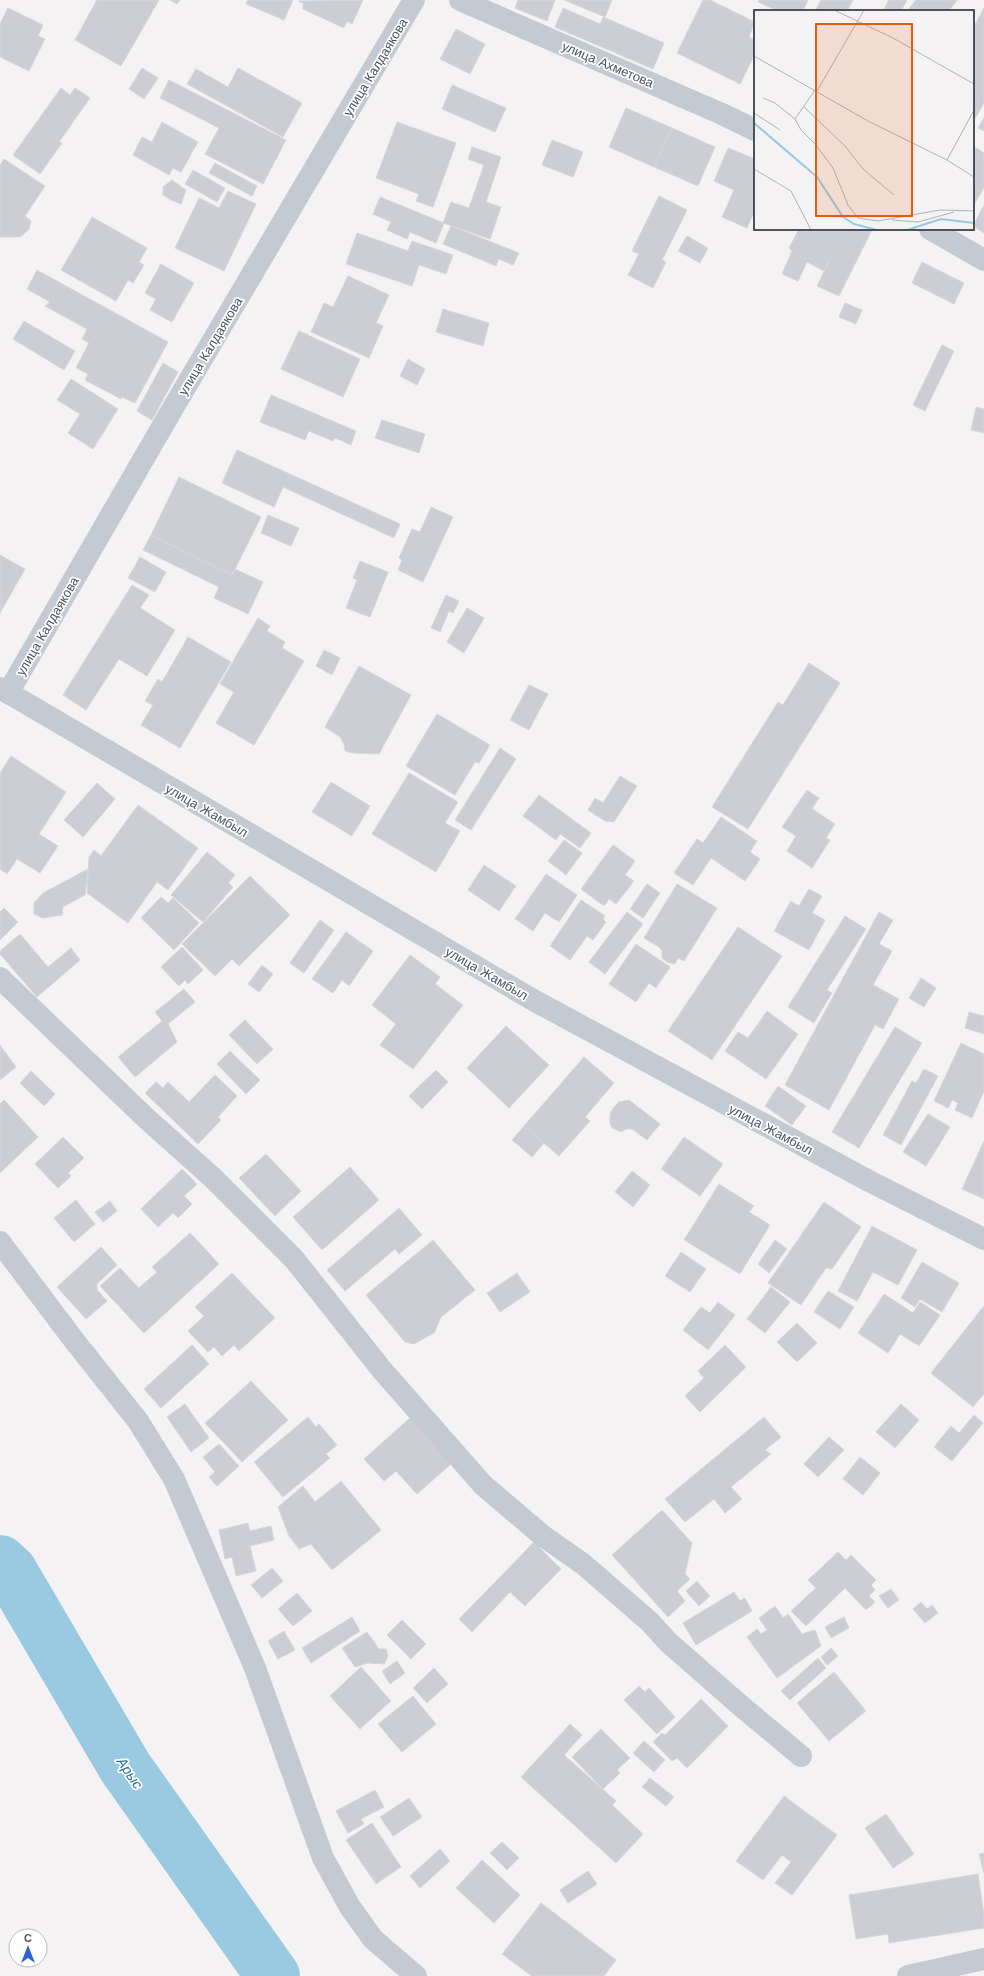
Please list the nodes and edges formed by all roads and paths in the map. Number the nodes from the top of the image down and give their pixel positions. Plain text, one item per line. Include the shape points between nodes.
1 (414, 0) edge
2 (460, 0) edge
3 (754, 130) edge
4 (932, 230) edge
5 (984, 260) edge
6 (4, 690) edge
7 (0, 978) edge
8 (984, 1239) edge
9 (0, 1242) edge
10 (801, 1756) dead end
11 (984, 1959) edge
12 (416, 1976) edge
13 (908, 1976) edge

1 - 6 street, улица Калдаякова
2 - 3 street, улица Ахметова
4 - 5 street
6 - 8 street, улица Жамбыл via 535,1001 869,1181
7 - 10 street via 147,1119 213,1178 294,1259 382,1370 483,1485 543,1536 583,1564 650,1622 668,1642
9 - 12 street via 138,1421 174,1479 255,1668 323,1858 350,1907 373,1939
11 - 13 street

